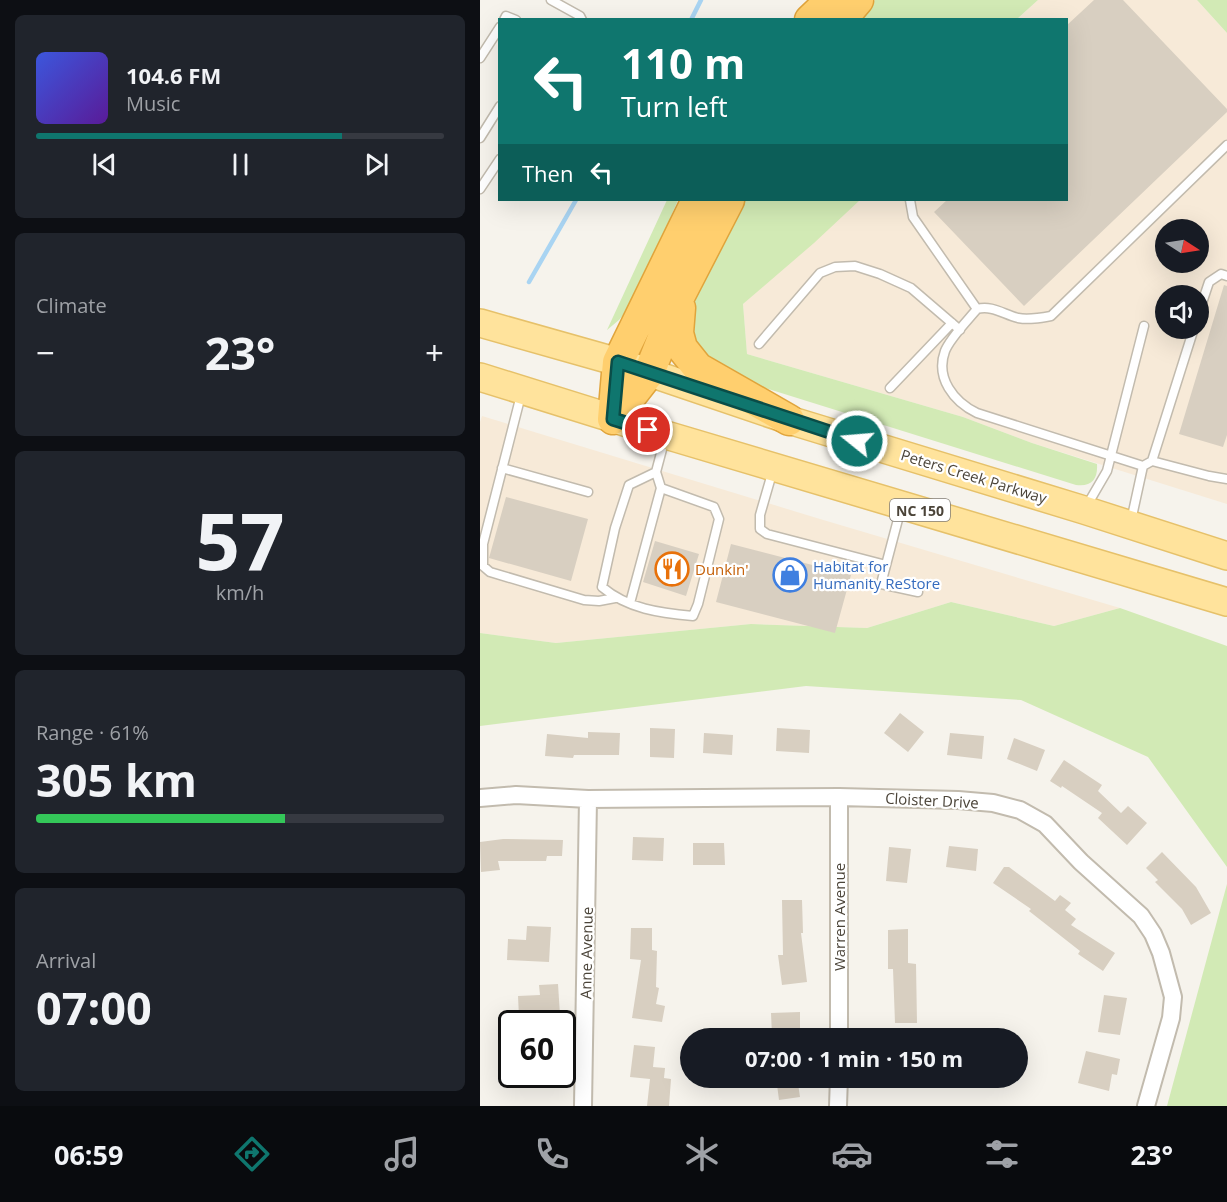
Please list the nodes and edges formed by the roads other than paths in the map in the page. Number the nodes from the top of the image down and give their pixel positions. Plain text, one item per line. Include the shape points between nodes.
1 (551, 0) edge
2 (825, 0) edge
3 (831, 0) edge
4 (858, 0) edge
5 (581, 18) edge
6 (811, 18) edge
7 (811, 18) edge
8 (842, 18) edge
9 (498, 30) edge
10 (480, 58) edge
11 (498, 109) edge
12 (480, 138) edge
13 (1227, 145) edge
14 (498, 162) edge
15 (480, 189) edge
16 (697, 201) edge
17 (728, 201) edge
18 (910, 201) edge
19 (1227, 276) edge
20 (1208, 285) edge
21 (681, 296) junction
22 (977, 309) junction
23 (480, 322) edge
24 (952, 323) junction
25 (1144, 326) dead end
26 (960, 330) junction
27 (1191, 339) edge
28 (759, 344) dead end
29 (618, 362) junction
30 (649, 373) junction
31 (480, 377) edge
32 (890, 388) dead end
33 (522, 391) junction
34 (613, 419) junction
35 (789, 420) junction
36 (666, 435) junction
37 (1111, 455) junction
38 (1152, 461) junction
39 (1143, 466) junction
40 (774, 467) junction
41 (502, 468) junction
42 (656, 472) junction
43 (1227, 479) edge
44 (661, 488) junction
45 (588, 492) dead end
46 (902, 505) junction
47 (1084, 510) junction
48 (1131, 525) junction
49 (1227, 556) edge
50 (886, 565) junction
51 (918, 592) dead end
52 (615, 598) junction
53 (1227, 602) edge
54 (630, 603) junction
55 (839, 797) junction
56 (480, 798) edge
57 (588, 799) junction
58 (839, 1028) edge
59 (839, 1088) edge
60 (583, 1106) edge
61 (838, 1106) edge
62 (1146, 1106) edge

1 - 5 lane
2 - 6 highway
3 - 7 highway
4 - 8 highway
9 - 10 lane
11 - 12 lane
13 - 22 lane via 1051,316 1017,318 987,307
14 - 15 lane
16 - 29 highway
17 - 21 highway
18 - 22 lane via 913,217
19 - 20 lane via 1221,274
21 - 30 highway
21 - 35 highway via 678,333 689,359
22 - 26 lane
23 - 29 main road, Peters Creek Parkway
24 - 26 lane
24 - 28 lane via 911,288 855,266 835,267 820,273
24 - 32 lane
25 - 37 lane
26 - 37 lane via 945,350 942,371 947,386 964,406
27 - 38 lane
29 - 30 main road, Peters Creek Parkway
29 - 34 highway
30 - 34 highway
30 - 35 main road, Peters Creek Parkway
31 - 33 main road, NC 150
33 - 34 main road, NC 150
33 - 41 lane
34 - 36 main road, NC 150
35 - 47 main road, Peters Creek Parkway
36 - 40 main road, NC 150
36 - 42 lane
37 - 39 lane
37 - 47 lane via 1107,471
38 - 39 lane
38 - 43 lane
39 - 48 lane
40 - 46 main road, NC 150
40 - 50 lane via 760,515 760,529
41 - 45 lane
41 - 52 lane via 483,544 483,566 490,572 584,600
42 - 44 lane
42 - 52 lane via 628,485 602,587
44 - 54 lane
44 - 54 lane via 714,507 719,519 698,604 693,616 654,612
46 - 50 lane
46 - 53 main road, NC 150
47 - 48 main road, Peters Creek Parkway
48 - 49 main road, Peters Creek Parkway
50 - 51 lane via 881,584
52 - 54 lane
55 - 57 street, Cloister Drive
55 - 58 street, Warren Avenue
55 - 62 street, Cloister Drive via 958,800 1020,810 1045,824 1134,909 1153,933 1173,997 1171,1018
56 - 57 street, Cloister Drive via 516,795
57 - 60 street, Anne Avenue
59 - 61 street

